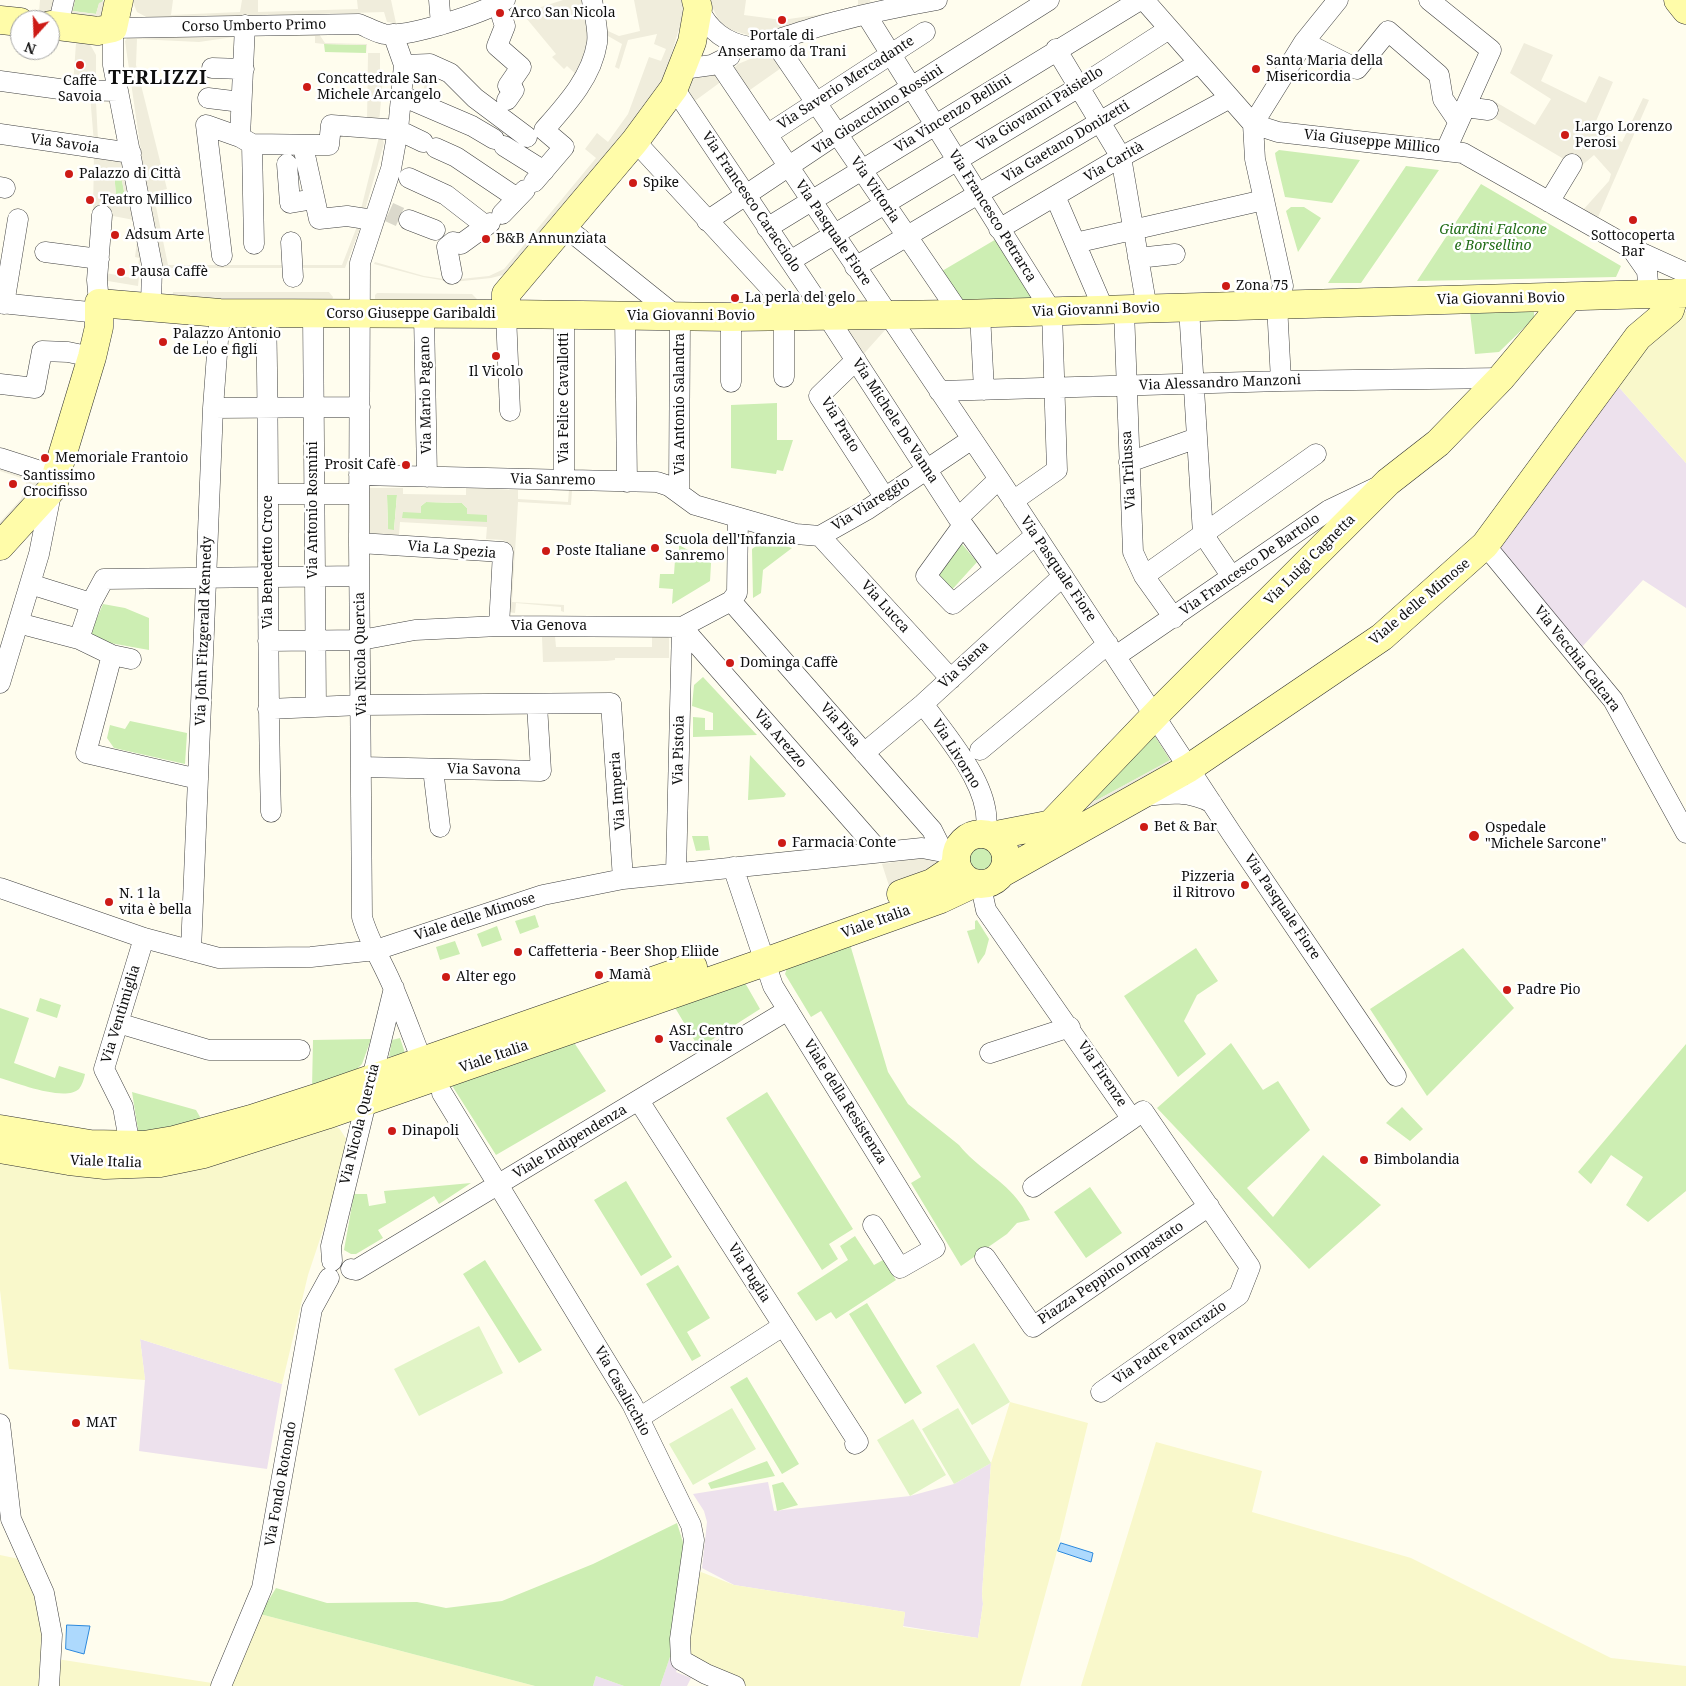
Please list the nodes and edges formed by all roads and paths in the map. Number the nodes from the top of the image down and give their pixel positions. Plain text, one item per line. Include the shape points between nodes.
1 (119, 0) edge
2 (439, 0) edge
3 (592, 0) edge
4 (938, 0) edge
5 (1049, 0) edge
6 (1140, 0) edge
7 (1144, 0) edge
8 (1338, 0) edge
9 (1429, 0) edge
10 (1678, 0) edge
11 (697, 4) edge
12 (500, 8) edge
13 (465, 9) edge
14 (1686, 10) edge
15 (866, 16) junction
16 (441, 25) junction
17 (245, 26) junction
18 (60, 27) edge
19 (113, 28) junction
20 (1169, 29) junction
21 (925, 32) dead end
22 (393, 34) junction
23 (774, 41) junction
24 (1304, 42) junction
25 (750, 47) junction
26 (1056, 49) junction
27 (892, 54) junction
28 (719, 63) junction
29 (1199, 63) junction
30 (404, 65) junction
31 (212, 68) dead end
32 (244, 69) junction
33 (679, 79) junction
34 (0, 81) edge
35 (912, 87) junction
36 (1079, 87) junction
37 (118, 91) junction
38 (402, 96) junction
39 (208, 98) dead end
40 (1230, 98) junction
41 (508, 100) dead end
42 (241, 102) junction
43 (816, 102) junction
44 (1488, 110) dead end
45 (1462, 114) junction
46 (1099, 121) junction
47 (1253, 124) junction
48 (935, 125) junction
49 (398, 130) junction
50 (0, 134) edge
51 (768, 134) junction
52 (837, 134) junction
53 (527, 137) dead end
54 (246, 141) junction
55 (635, 141) junction
56 (303, 146) junction
57 (1446, 150) junction
58 (131, 153) junction
59 (1121, 157) junction
60 (957, 160) junction
61 (287, 164) dead end
62 (1572, 164) dead end
63 (789, 167) junction
64 (862, 170) junction
65 (402, 174) junction
66 (530, 185) junction
67 (745, 194) junction
68 (978, 195) junction
69 (1055, 196) junction
70 (314, 199) junction
71 (1264, 200) junction
72 (811, 201) junction
73 (1548, 202) junction
74 (885, 205) junction
75 (102, 215) dead end
76 (392, 216) junction
77 (18, 219) dead end
78 (493, 221) junction
79 (707, 221) junction
80 (564, 226) junction
81 (768, 228) junction
82 (999, 229) junction
83 (1133, 229) junction
84 (834, 236) junction
85 (907, 237) junction
86 (444, 238) junction
87 (291, 242) dead end
88 (1075, 243) junction
89 (254, 244) dead end
90 (1631, 248) junction
91 (45, 252) dead end
92 (1175, 254) dead end
93 (222, 256) dead end
94 (99, 258) junction
95 (1138, 258) junction
96 (790, 262) junction
97 (855, 267) junction
98 (452, 274) dead end
99 (293, 278) dead end
100 (1664, 290) edge
101 (1279, 294) junction
102 (1569, 298) junction
103 (2, 304) edge
104 (151, 307) junction
105 (99, 308) junction
106 (1189, 308) junction
107 (1125, 310) junction
108 (220, 312) junction
109 (1052, 312) junction
110 (266, 313) junction
111 (313, 313) junction
112 (360, 313) junction
113 (424, 314) junction
114 (506, 314) junction
115 (970, 314) junction
116 (564, 315) junction
117 (888, 315) junction
118 (625, 316) junction
119 (678, 316) junction
120 (790, 316) junction
121 (827, 316) junction
122 (731, 317) junction
123 (1638, 337) junction
124 (92, 357) junction
125 (856, 360) junction
126 (784, 376) dead end
127 (1501, 378) junction
128 (1281, 381) junction
129 (731, 382) dead end
130 (0, 384) edge
131 (1193, 384) junction
132 (1126, 386) junction
133 (1055, 389) junction
134 (984, 390) junction
135 (939, 391) junction
136 (313, 407) junction
137 (360, 407) junction
138 (212, 408) junction
139 (268, 408) junction
140 (510, 411) dead end
141 (1197, 438) junction
142 (972, 439) junction
143 (1316, 454) dead end
144 (0, 458) edge
145 (1129, 462) junction
146 (926, 469) junction
147 (427, 477) junction
148 (999, 478) junction
149 (564, 480) junction
150 (627, 482) junction
151 (1388, 482) junction
152 (54, 483) junction
153 (360, 484) junction
154 (679, 492) junction
155 (268, 494) junction
156 (312, 494) junction
157 (886, 498) junction
158 (1013, 501) junction
159 (738, 518) junction
160 (960, 522) junction
161 (1203, 534) junction
162 (820, 536) junction
163 (1036, 536) junction
164 (359, 543) junction
165 (1485, 545) junction
166 (0, 546) edge
167 (995, 569) junction
168 (360, 576) junction
169 (1063, 576) junction
170 (1144, 576) junction
171 (1232, 576) junction
172 (206, 577) junction
173 (268, 577) junction
174 (314, 577) junction
175 (30, 584) junction
176 (731, 601) junction
177 (91, 603) junction
178 (1174, 618) junction
179 (18, 623) junction
180 (499, 626) junction
181 (682, 626) junction
182 (78, 640) junction
183 (360, 640) junction
184 (268, 641) junction
185 (314, 641) junction
186 (1112, 650) junction
187 (112, 655) junction
188 (132, 659) dead end
189 (951, 679) junction
190 (0, 683) edge
191 (923, 704) junction
192 (361, 705) junction
193 (537, 705) junction
194 (316, 706) junction
195 (268, 709) junction
196 (1155, 715) junction
197 (980, 750) dead end
198 (864, 753) junction
199 (362, 767) junction
200 (1189, 768) junction
201 (432, 769) junction
202 (198, 779) junction
203 (1137, 797) junction
204 (1212, 803) junction
205 (271, 812) dead end
206 (1104, 816) junction
207 (1051, 824) junction
208 (440, 827) dead end
209 (1686, 833) edge
210 (988, 835) junction
211 (879, 851) junction
212 (733, 867) junction
213 (970, 870) junction
214 (676, 873) junction
215 (623, 879) junction
216 (0, 888) edge
217 (144, 938) junction
218 (376, 950) junction
219 (191, 951) junction
220 (762, 953) junction
221 (394, 988) junction
222 (788, 1010) junction
223 (118, 1023) junction
224 (1070, 1027) junction
225 (300, 1050) dead end
226 (990, 1053) dead end
227 (1396, 1076) dead end
228 (431, 1077) junction
229 (368, 1090) junction
230 (639, 1101) junction
231 (1132, 1119) junction
232 (0, 1129) edge
233 (130, 1146) junction
234 (0, 1149) edge
235 (498, 1184) junction
236 (1033, 1187) dead end
237 (1209, 1206) junction
238 (873, 1225) dead end
239 (985, 1257) dead end
240 (330, 1270) junction
241 (1239, 1295) joint
242 (783, 1326) junction
243 (1101, 1392) dead end
244 (639, 1418) junction
245 (0, 1424) edge
246 (855, 1444) dead end
247 (49, 1686) edge
248 (221, 1686) edge
249 (735, 1686) edge

1 - 19 main road
2 - 16 street
3 - 66 street via 597,44 584,79 544,130 564,147
4 - 15 street via 894,7
5 - 35 street, Via Gioacchino Rossini
6 - 26 street, Via Vincenzo Bellini
7 - 20 street
8 - 24 street
9 - 45 street via 1491,50
10 - 14 main road
11 - 25 street via 708,26 721,37 739,46
11 - 33 main road, Corso Giuseppe Garibaldi via 692,42
12 - 13 street
12 - 41 street via 506,26 497,46 520,67 508,86 514,90
13 - 16 street
15 - 23 street
15 - 27 street, Via Francesco Petrarca
16 - 22 street
17 - 19 street, Corso Umberto Primo
17 - 22 street, Corso Umberto Primo via 359,24
17 - 32 street
18 - 19 main road via 98,31
19 - 37 street via 113,65
20 - 29 street
20 - 36 street, Via Giovanni Paisiello
21 - 27 street, Via Saverio Mercadante
22 - 30 street
23 - 25 street
23 - 43 street, Via Vittoria
24 - 45 street via 1357,69 1388,31 1439,75 1443,99
24 - 47 street
25 - 28 street
26 - 36 street
26 - 48 street, Via Vincenzo Bellini
27 - 35 street, Via Francesco Petrarca
27 - 43 street, Via Saverio Mercadante
28 - 33 street
28 - 51 street, Via Pasquale Fiore
29 - 40 street
29 - 46 street, Via Gaetano Donizetti
30 - 38 street, Via Nicola Quercia
30 - 53 street via 430,64 450,73 483,104
31 - 32 street
32 - 42 street
33 - 55 main road, Corso Giuseppe Garibaldi
33 - 67 street, Via Francesco Caracciolo
34 - 37 street via 67,90
35 - 48 street, Via Francesco Petrarca
35 - 52 street, Via Gioacchino Rossini
36 - 46 street
36 - 60 street, Via Giovanni Paisiello
37 - 58 street
38 - 49 street, Via Nicola Quercia
38 - 66 street via 472,126 499,142
39 - 42 street
40 - 47 street
40 - 59 street, Via Carità
42 - 54 street
43 - 51 street, Via Saverio Mercadante
43 - 52 street, Via Vittoria
44 - 45 street
45 - 57 street
46 - 59 street
46 - 68 street, Via Gaetano Donizetti
47 - 57 street, Via Giuseppe Millico via 1278,132
47 - 71 street via 1255,159
48 - 60 street, Via Francesco Petrarca
48 - 64 street, Via Vincenzo Bellini
49 - 56 street via 331,125 329,145
49 - 65 street, Via Nicola Quercia
49 - 66 street via 456,158
50 - 58 street, Via Savoia
51 - 63 street, Via Pasquale Fiore
52 - 63 street, Via Gioacchino Rossini
52 - 64 street, Via Vittoria
54 - 56 street
54 - 89 street
54 - 93 street via 206,125
55 - 79 street
55 - 80 main road, Corso Giuseppe Garibaldi
56 - 70 street
57 - 73 street, Via Giuseppe Millico via 1464,153
58 - 104 street via 152,265
59 - 69 street, Via Carità
59 - 83 street
60 - 68 street, Via Francesco Petrarca
60 - 74 street, Via Giovanni Paisiello
61 - 70 street via 290,204
62 - 73 street
63 - 67 street, Via Gioacchino Rossini
63 - 72 street, Via Pasquale Fiore
64 - 72 street, Via Vincenzo Bellini
64 - 74 street, Via Vittoria
65 - 76 street, Via Nicola Quercia
65 - 78 street
66 - 78 street
67 - 79 street, Via Gioacchino Rossini
67 - 81 street, Via Francesco Caracciolo
68 - 82 street, Via Francesco Petrarca
68 - 85 street, Via Gaetano Donizetti
69 - 82 street, Via Carità
69 - 88 street
70 - 76 street via 319,219
71 - 83 street
71 - 101 street
72 - 81 street, Via Vincenzo Bellini
72 - 84 street, Via Pasquale Fiore
73 - 90 street, Via Giuseppe Millico
74 - 84 street, Via Giovanni Paisiello
74 - 85 street, Via Vittoria
75 - 94 street
76 - 86 street
76 - 112 street, Via Nicola Quercia via 360,263
77 - 103 street
78 - 86 street via 461,244
79 - 120 street
80 - 114 main road, Corso Giuseppe Garibaldi via 506,294
80 - 119 street
81 - 96 street, Via Francesco Caracciolo
82 - 109 street, Via Francesco Petrarca
83 - 88 street
83 - 95 street
84 - 96 street, Via Giovanni Paisiello
84 - 97 street, Via Pasquale Fiore
85 - 97 street, Via Gaetano Donizetti
85 - 115 street, Via Vittoria
86 - 98 street
87 - 99 street
88 - 107 street
90 - 100 street, Via Giuseppe Millico
90 - 100 street, Via Giuseppe Millico via 1666,264
91 - 94 street
92 - 95 street
94 - 105 street
95 - 107 street
96 - 121 street, Via Francesco Caracciolo
97 - 117 street, Via Pasquale Fiore
100 - 102 main road, Via Giovanni Bovio
100 - 123 main road via 1637,307 1640,315
100 - 123 main road, Viale delle Mimose via 1670,310
101 - 102 main road, Via Giovanni Bovio
101 - 106 main road, Via Giovanni Bovio
101 - 128 street
102 - 127 main road, Via Luigi Cagnetta
103 - 105 street
104 - 105 main road, Corso Giuseppe Garibaldi
104 - 108 main road, Corso Giuseppe Garibaldi
105 - 124 main road via 99,327
106 - 107 main road, Via Giovanni Bovio
106 - 131 street
107 - 109 main road, Via Giovanni Bovio
107 - 132 street, Via Trilussa
108 - 110 main road, Corso Giuseppe Garibaldi
108 - 138 street, Via John Fitzgerald Kennedy
109 - 115 main road, Via Giovanni Bovio
109 - 133 street
110 - 111 main road, Corso Giuseppe Garibaldi
110 - 139 street, Via Benedetto Croce
111 - 112 main road, Corso Giuseppe Garibaldi
111 - 136 street, Via Antonio Rosmini
112 - 113 main road, Corso Giuseppe Garibaldi
112 - 137 street, Via Nicola Quercia
113 - 114 main road, Corso Giuseppe Garibaldi
113 - 147 street, Via Mario Pagano
114 - 116 main road, Via Giovanni Bovio
114 - 140 street
115 - 117 main road, Via Giovanni Bovio
115 - 134 street
116 - 118 main road, Via Giovanni Bovio
116 - 149 street, Via Felice Cavallotti
117 - 121 main road, Via Giovanni Bovio
117 - 135 street, Via Pasquale Fiore
118 - 119 main road, Via Giovanni Bovio
118 - 150 street
119 - 122 main road, Via Giovanni Bovio
119 - 154 street, Via Antonio Salandra
120 - 121 main road, Via Giovanni Bovio
120 - 122 main road, Via Giovanni Bovio
120 - 126 street
121 - 125 street, Via Michele De Vanna
122 - 129 street
123 - 165 main road, Viale delle Mimose
124 - 130 street via 68,352 42,352 35,388
124 - 152 main road
125 - 146 street, Via Michele De Vanna
125 - 157 street, Via Prato via 819,396
127 - 128 street, Via Alessandro Manzoni
127 - 151 main road, Via Luigi Cagnetta via 1438,443
128 - 131 street, Via Alessandro Manzoni
131 - 132 street, Via Alessandro Manzoni
131 - 141 street
132 - 133 street, Via Alessandro Manzoni
132 - 145 street, Via Trilussa
133 - 134 street, Via Alessandro Manzoni
133 - 158 street via 1057,470
134 - 135 street, Via Alessandro Manzoni
135 - 142 street, Via Pasquale Fiore
136 - 137 street
136 - 139 street
136 - 156 street, Via Antonio Rosmini
137 - 153 street, Via Nicola Quercia
138 - 139 street
138 - 172 street, Via John Fitzgerald Kennedy
139 - 155 street, Via Benedetto Croce
141 - 145 street
141 - 161 street
142 - 146 street, Via Viareggio
142 - 148 street, Via Pasquale Fiore
143 - 161 street
144 - 152 street
145 - 170 street, Via Trilussa via 1134,552
146 - 157 street, Via Viareggio
146 - 160 street, Via Michele De Vanna
147 - 149 street, Via Sanremo
147 - 153 street, Via Sanremo
148 - 158 street, Via Pasquale Fiore
148 - 160 street
149 - 150 street, Via Sanremo
150 - 154 street, Via Sanremo via 657,482
151 - 171 street, Via Francesco De Bartolo via 1329,510
151 - 196 main road, Via Luigi Cagnetta
152 - 166 main road
152 - 175 street via 40,554
153 - 156 street, Via Sanremo
153 - 164 street, Via Nicola Quercia
154 - 159 street, Via Sanremo via 695,505
155 - 156 street, Via Sanremo
155 - 173 street, Via Benedetto Croce
156 - 174 street, Via Antonio Rosmini
157 - 162 street, Via Viareggio
158 - 163 street, Via Pasquale Fiore
159 - 162 street, Via Sanremo via 796,534
159 - 176 street via 737,593
160 - 167 street, Via Michele De Vanna
160 - 167 street via 926,576 953,604
161 - 170 street
161 - 171 street
162 - 189 street, Via Lucca
163 - 167 street
163 - 169 street, Via Pasquale Fiore
164 - 168 street, Via Nicola Quercia
164 - 180 street, Via La Spezia via 503,552
165 - 200 main road, Viale delle Mimose via 1382,637
165 - 209 street, Via Vecchia Calcara via 1613,700
168 - 174 street
168 - 183 street, Via Nicola Quercia
169 - 186 street, Via Pasquale Fiore
169 - 189 street, Via Siena
170 - 178 street, Via Trilussa
171 - 178 street, Via Francesco De Bartolo
172 - 173 street
172 - 177 street via 104,579
172 - 202 street, Via John Fitzgerald Kennedy
173 - 174 street
173 - 184 street, Via Benedetto Croce
174 - 185 street, Via Antonio Rosmini
175 - 177 street
175 - 179 street
176 - 181 street, Via Genova
176 - 198 street, Via Pisa
177 - 182 street
178 - 186 street, Via Francesco De Bartolo
179 - 182 street
179 - 190 street
180 - 181 street, Via Genova
180 - 183 street, Via Genova via 415,630
181 - 211 street, Via Arezzo
181 - 214 street, Via Pistoia
182 - 187 street
183 - 185 street, Via Genova
183 - 192 street, Via Nicola Quercia
184 - 185 street, Via Genova
184 - 195 street, Via Benedetto Croce
185 - 194 street, Via Antonio Rosmini
186 - 196 street, Via Pasquale Fiore
186 - 197 street, Via Francesco De Bartolo
187 - 188 street
187 - 202 street via 86,753
189 - 191 street, Via Siena
191 - 198 street, Via Siena
191 - 210 street, Via Livorno via 977,783 987,810
192 - 193 street
192 - 194 street
192 - 199 street, Via Nicola Quercia
193 - 201 street, Via Savona via 541,771
193 - 215 street, Via Imperia via 611,703
194 - 195 street
195 - 205 street, Via Benedetto Croce
196 - 200 street, Via Pasquale Fiore
196 - 207 main road, Via Luigi Cagnetta
198 - 213 street, Via Pisa
199 - 201 street, Via Savona
199 - 218 street, Via Nicola Quercia via 362,917
200 - 203 main road, Viale delle Mimose
200 - 204 street, Via Pasquale Fiore
201 - 208 street
202 - 219 street, Via John Fitzgerald Kennedy
203 - 204 street, Viale delle Mimose via 1180,793
203 - 206 main road, Viale delle Mimose
204 - 227 street, Via Pasquale Fiore
206 - 207 main road, Viale delle Mimose
206 - 213 main road, Viale delle Mimose
207 - 210 main road, Viale delle Mimose
210 - 213 main road, Viale delle Mimose via 970,836 959,846
210 - 213 main road via 1002,845 1006,859
211 - 212 street, Viale delle Mimose
211 - 213 street, Viale delle Mimose via 922,848
212 - 214 street, Viale delle Mimose
212 - 220 street, Viale della Resistenza
213 - 220 main road, Viale Italia via 941,899
213 - 224 street, Via Firenze via 986,910
214 - 215 street, Viale delle Mimose
215 - 218 street, Viale delle Mimose via 543,895
216 - 217 street, Viale delle Mimose
217 - 219 street, Viale delle Mimose
217 - 223 street, Via Ventimiglia
218 - 219 street, Viale delle Mimose via 311,957 219,958
218 - 221 street, Via Nicola Quercia
220 - 222 street, Viale della Resistenza via 773,986
220 - 228 main road, Viale Italia
221 - 228 street, Via Nicola Quercia
221 - 229 street, Via Nicola Quercia
222 - 230 street, Viale Indipendenza
222 - 238 street, Viale della Resistenza via 935,1248 900,1268
223 - 225 street via 209,1050
223 - 233 street, Via Ventimiglia via 104,1069 123,1108
224 - 226 street
224 - 231 street, Via Firenze
228 - 229 main road, Viale Italia
228 - 235 street, Via Casalicchio
229 - 233 main road, Viale Italia via 197,1135
229 - 234 main road, Viale Italia via 248,1141 160,1163 96,1164
229 - 240 street, Via Nicola Quercia via 331,1246
230 - 235 street, Viale Indipendenza
230 - 242 street, Via Puglia
231 - 236 street
231 - 237 street, Via Firenze via 1143,1111
232 - 233 main road, Viale Italia via 69,1142
235 - 240 street, Viale Indipendenza via 356,1270 350,1269 344,1282 336,1282
235 - 244 street, Via Casalicchio
237 - 239 street, Piazza Peppino Impastato via 1033,1326
237 - 241 street, Via Firenze via 1250,1267
240 - 248 street, Via Fondo Rotondo via 312,1309 262,1588
241 - 243 street, Via Padre Pancrazio
242 - 244 street
242 - 246 street, Via Puglia via 858,1442
244 - 249 street, Via Casalicchio via 690,1525 694,1540 680,1639 681,1660
245 - 247 street via 12,1519 46,1602 52,1635

